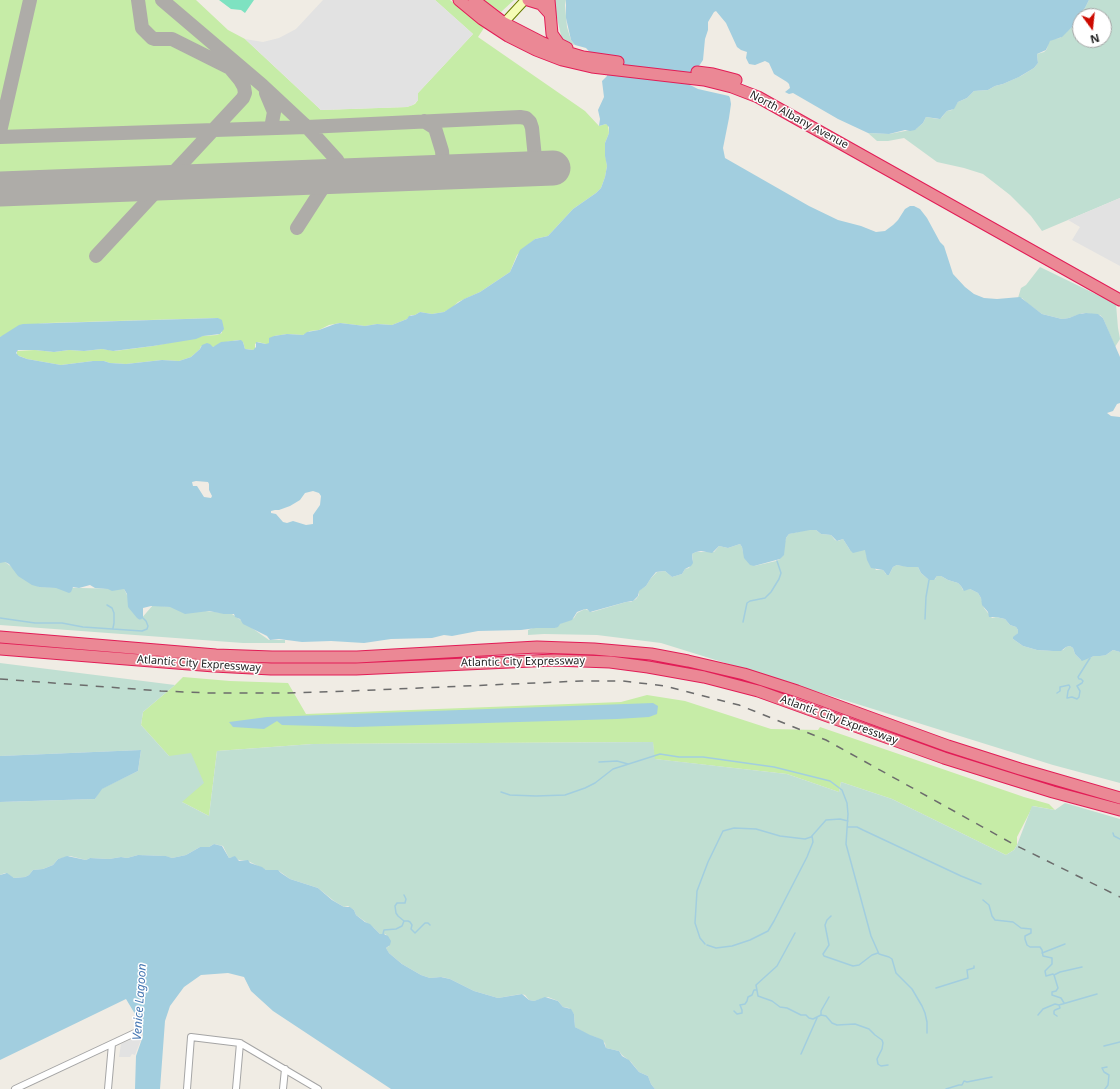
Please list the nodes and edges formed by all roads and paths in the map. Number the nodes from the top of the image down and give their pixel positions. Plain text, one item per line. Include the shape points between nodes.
1 (459, 0) edge
2 (474, 0) edge
3 (549, 0) edge
4 (524, 1) edge
5 (550, 14) junction
6 (501, 26) junction
7 (590, 61) junction
8 (704, 77) junction
9 (1120, 292) edge
10 (1120, 300) edge
11 (0, 637) edge
12 (0, 649) edge
13 (1120, 798) edge
14 (1120, 810) edge
15 (139, 1031) dead end
16 (240, 1043) junction
17 (112, 1044) junction
18 (285, 1069) junction
19 (15, 1089) edge
20 (108, 1089) edge
21 (187, 1089) edge
22 (236, 1089) edge
23 (283, 1089) edge
24 (318, 1089) edge

1 - 6 highway, North Albany Avenue via 482,20
2 - 6 highway, North Albany Avenue
3 - 5 highway
4 - 5 highway via 541,4
4 - 6 main road
5 - 7 highway via 555,39 562,46
6 - 7 highway, North Albany Avenue via 522,44 545,54 572,62
7 - 8 highway, North Albany Avenue
8 - 9 highway, North Albany Avenue via 739,81 774,97
8 - 10 highway, North Albany Avenue via 766,101
11 - 13 highway, Atlantic City Expressway via 258,657 357,657 556,647 651,654 744,674 955,749
12 - 14 highway, Atlantic City Expressway via 264,669 342,669 548,660 610,662 648,667 704,677 758,691 944,758 1045,790
15 - 17 street
16 - 18 street
16 - 21 street via 191,1037
16 - 22 street
17 - 19 street
17 - 20 street
18 - 23 street
18 - 24 street

